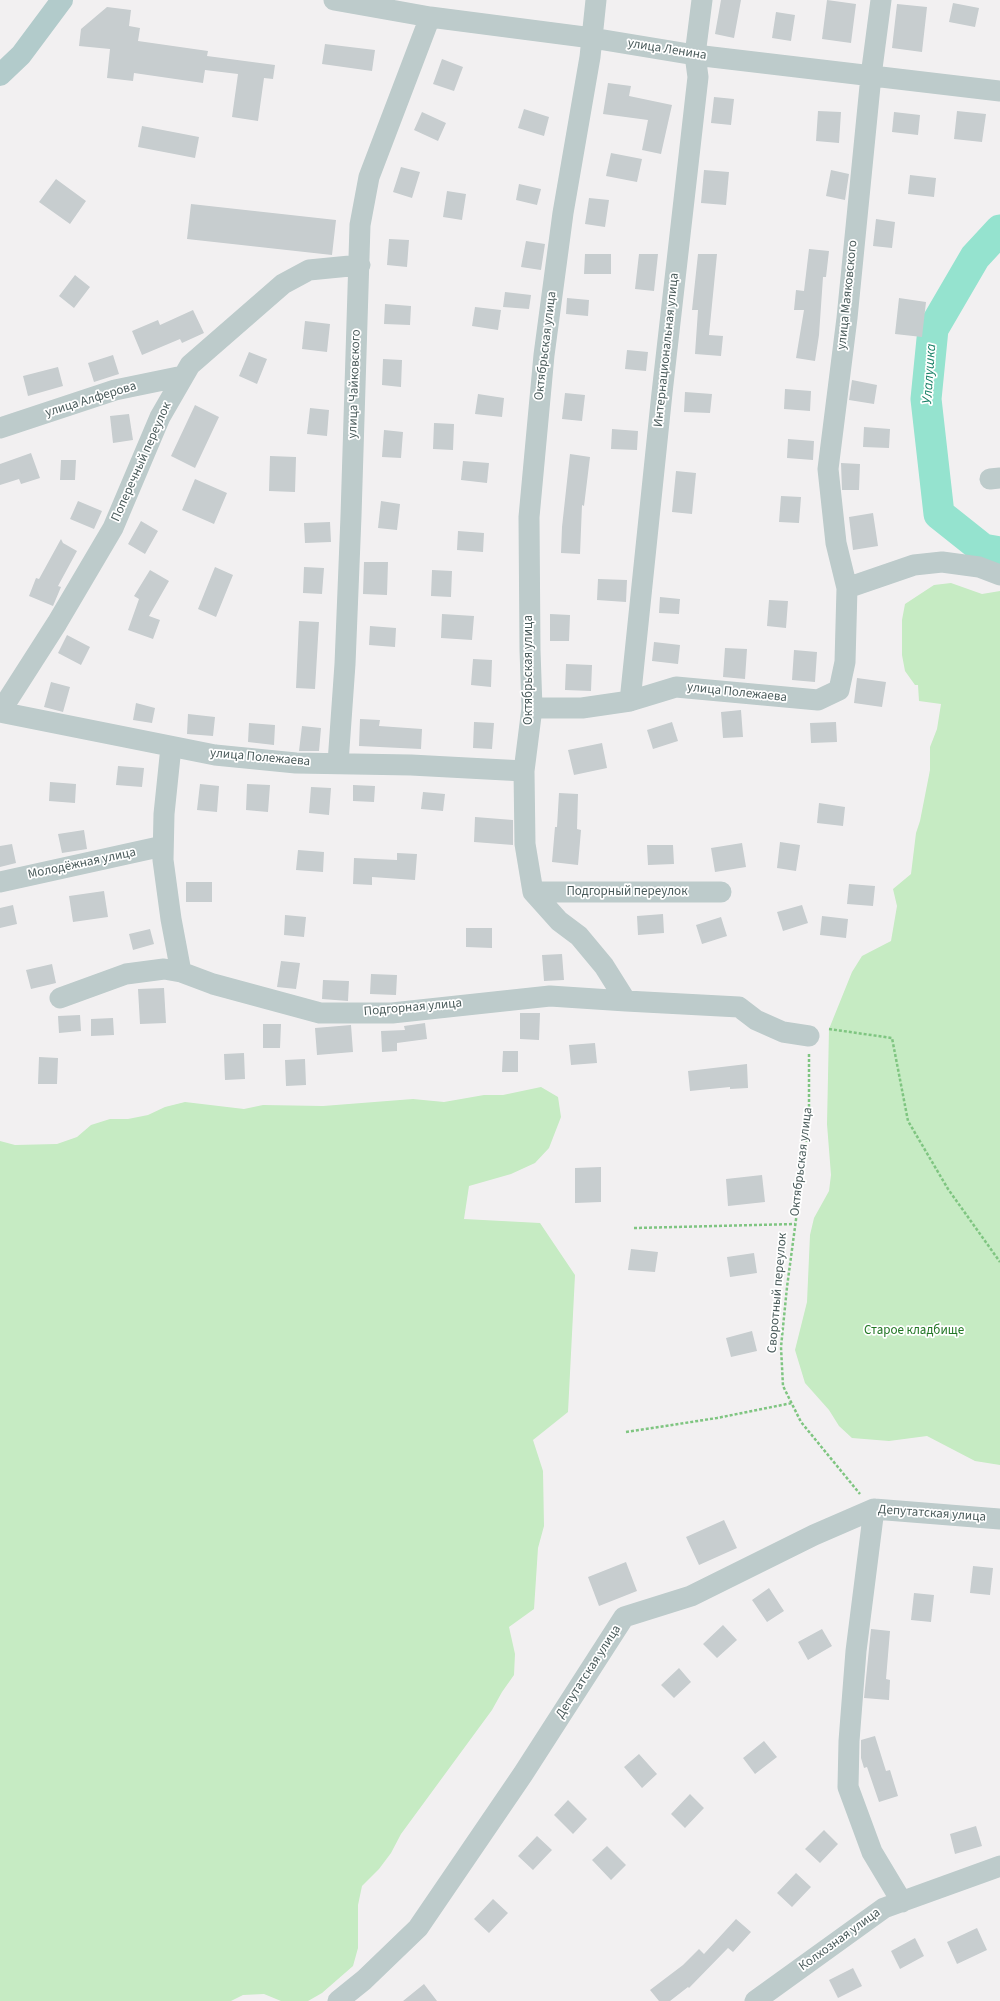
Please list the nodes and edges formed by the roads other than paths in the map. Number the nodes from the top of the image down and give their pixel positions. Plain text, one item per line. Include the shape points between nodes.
1 (62, 0) edge
2 (334, 0) edge
3 (596, 0) edge
4 (702, 0) edge
5 (881, 0) edge
6 (430, 17) junction
7 (592, 38) junction
8 (695, 55) junction
9 (0, 76) edge
10 (871, 76) junction
11 (1000, 91) edge
12 (360, 265) junction
13 (183, 376) junction
14 (0, 428) edge
15 (1000, 575) edge
16 (847, 588) junction
17 (630, 701) junction
18 (532, 708) junction
19 (0, 712) edge
20 (171, 747) junction
21 (338, 763) junction
22 (524, 770) junction
23 (163, 846) junction
24 (0, 882) edge
25 (533, 892) junction
26 (721, 892) dead end
27 (181, 972) junction
28 (60, 998) dead end
29 (626, 1001) junction
30 (809, 1036) road end
31 (874, 1509) junction
32 (1000, 1519) edge
33 (1000, 1866) edge
34 (902, 1902) junction
35 (338, 2001) edge
36 (755, 2001) edge

1 - 9 main road via 21,55
2 - 6 street, улица Ленина
3 - 7 street, Октябрьская улица
4 - 8 street, Интернациональная улица
5 - 10 street, улица Маяковского
6 - 7 street, улица Ленина
6 - 12 street, улица Чайковского via 369,177 360,225
7 - 8 street, улица Ленина
7 - 18 street, Октябрьская улица via 563,213 543,362 530,517
8 - 10 street, улица Ленина
8 - 17 street, Интернациональная улица via 698,77
10 - 11 street, улица Ленина
10 - 16 street, улица Маяковского via 847,318 828,469 836,543
12 - 13 street, Поперечный переулок via 309,270 283,284 190,365
12 - 21 street, улица Чайковского via 346,656
13 - 14 street, улица Алферова via 115,390
13 - 19 street, Поперечный переулок via 160,417 113,528
15 - 16 street via 979,568 942,562 914,565
16 - 17 street, улица Полежаева via 845,662 839,690 818,700 676,687
17 - 18 street, улица Полежаева via 582,708
18 - 22 street, Октябрьская улица
19 - 20 street, улица Полежаева
20 - 21 street, улица Полежаева via 215,755 296,763
20 - 23 street
21 - 22 street, улица Полежаева
22 - 25 street, Октябрьская улица via 525,844
23 - 24 street, Молодёжная улица
23 - 27 street via 171,918
25 - 26 street, Подгорный переулок
25 - 29 street via 584,942 604,966
27 - 28 street, Подгорная улица via 164,969 126,974
27 - 29 street, Подгорная улица via 213,984 320,1013 392,1013 550,996
29 - 30 street via 739,1007 756,1020 783,1032
31 - 32 street, Депутатская улица
31 - 34 street via 856,1651 848,1787 872,1852
31 - 35 street, Депутатская улица via 814,1535 692,1596 624,1617 523,1774 418,1928 364,1980
33 - 34 street, Колхозная улица
34 - 36 street, Колхозная улица via 884,1908

